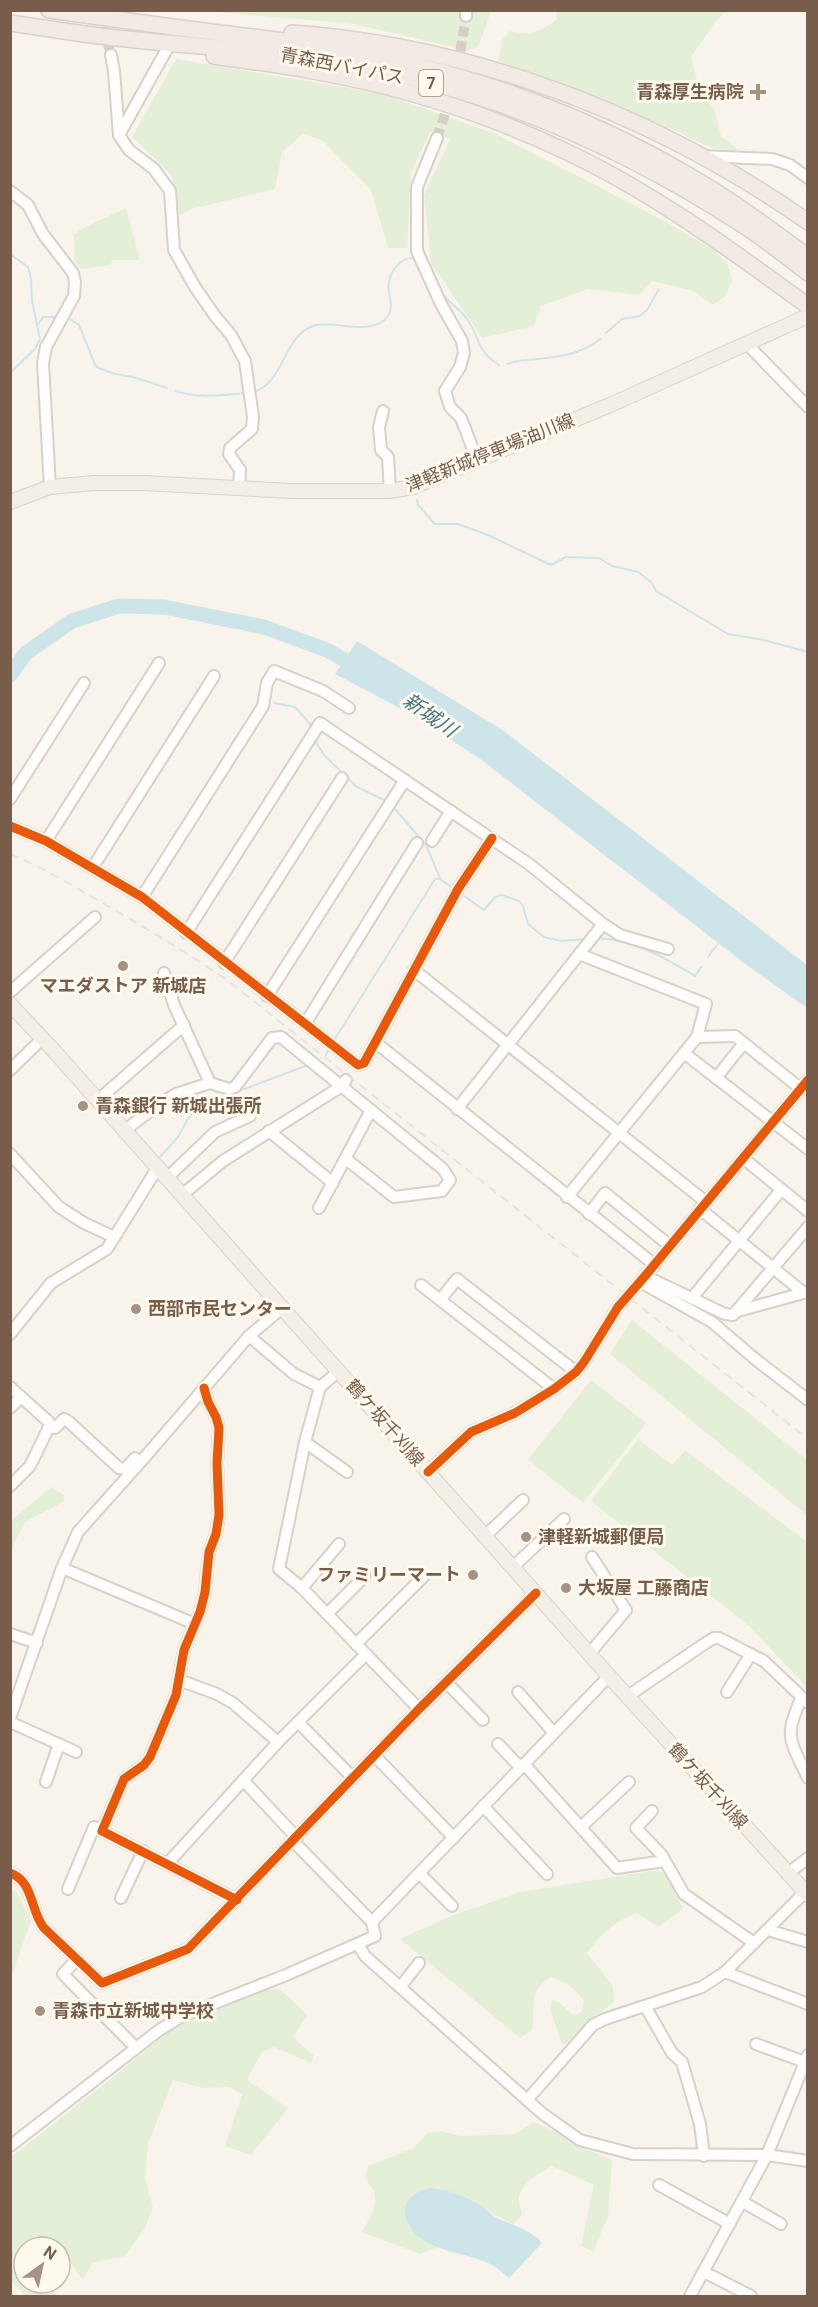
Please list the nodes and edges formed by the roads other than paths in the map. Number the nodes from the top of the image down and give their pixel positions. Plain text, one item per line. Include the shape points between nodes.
1 (49, 10) edge
2 (10, 22) edge
3 (158, 26) junction
4 (93, 35) junction
5 (167, 48) junction
6 (111, 55) tunnel mouth
7 (119, 135) junction
8 (437, 138) tunnel mouth
9 (700, 156) junction
10 (807, 178) edge
11 (10, 191) edge
12 (807, 222) edge
13 (807, 257) edge
14 (807, 273) edge
15 (807, 306) edge
16 (807, 316) edge
17 (746, 343) junction
18 (807, 407) edge
19 (384, 411) dead end
20 (477, 460) junction
21 (50, 488) junction
22 (239, 489) junction
23 (390, 491) junction
24 (10, 502) edge
25 (159, 663) dead end
26 (214, 676) dead end
27 (84, 683) dead end
28 (349, 708) dead end
29 (342, 778) dead end
30 (405, 780) junction
31 (10, 799) edge
32 (451, 811) junction
33 (10, 826) edge
34 (492, 838) junction
35 (46, 841) junction
36 (432, 841) dead end
37 (417, 843) dead end
38 (93, 867) junction
39 (141, 897) junction
40 (95, 918) dead end
41 (603, 924) junction
42 (186, 933) junction
43 (668, 949) dead end
44 (579, 954) junction
45 (224, 963) junction
46 (414, 970) junction
47 (164, 973) dead end
48 (10, 992) edge
49 (267, 996) junction
50 (10, 1004) edge
51 (305, 1024) junction
52 (184, 1025) junction
53 (697, 1037) junction
54 (43, 1038) junction
55 (375, 1042) junction
56 (744, 1043) junction
57 (508, 1046) junction
58 (684, 1053) junction
59 (358, 1065) junction
60 (10, 1070) edge
61 (716, 1078) junction
62 (346, 1080) junction
63 (806, 1082) edge
64 (210, 1083) junction
65 (98, 1100) junction
66 (457, 1109) junction
67 (371, 1110) junction
68 (250, 1116) dead end
69 (773, 1121) junction
70 (125, 1130) junction
71 (268, 1131) junction
72 (619, 1134) junction
73 (807, 1149) edge
74 (10, 1154) edge
75 (346, 1158) junction
76 (743, 1158) junction
77 (163, 1172) junction
78 (333, 1183) junction
79 (781, 1190) junction
80 (182, 1195) junction
81 (567, 1197) junction
82 (703, 1205) junction
83 (320, 1208) dead end
84 (807, 1211) edge
85 (589, 1214) junction
86 (807, 1227) edge
87 (114, 1237) junction
88 (740, 1241) junction
89 (670, 1246) junction
90 (655, 1265) junction
91 (774, 1268) junction
92 (643, 1279) junction
93 (421, 1285) dead end
94 (806, 1293) edge
95 (692, 1299) junction
96 (441, 1300) junction
97 (282, 1308) junction
98 (738, 1311) junction
99 (10, 1334) edge
100 (249, 1336) junction
101 (339, 1371) junction
102 (576, 1372) junction
103 (10, 1387) edge
104 (320, 1387) junction
105 (204, 1388) junction
106 (554, 1389) junction
107 (21, 1398) junction
108 (807, 1400) edge
109 (10, 1408) edge
110 (49, 1427) junction
111 (305, 1442) junction
112 (145, 1457) junction
113 (347, 1472) dead end
114 (428, 1472) junction
115 (10, 1486) edge
116 (523, 1500) dead end
117 (564, 1519) dead end
118 (485, 1536) junction
119 (339, 1544) dead end
120 (592, 1557) dead end
121 (513, 1567) junction
122 (62, 1568) junction
123 (365, 1576) dead end
124 (424, 1576) dead end
125 (302, 1588) junction
126 (536, 1593) junction
127 (327, 1614) junction
128 (195, 1624) junction
129 (10, 1634) edge
130 (37, 1643) junction
131 (356, 1644) junction
132 (590, 1653) junction
133 (366, 1654) junction
134 (751, 1654) junction
135 (609, 1676) junction
136 (179, 1680) junction
137 (446, 1682) junction
138 (518, 1692) dead end
139 (727, 1692) dead end
140 (628, 1696) junction
141 (804, 1700) edge
142 (419, 1710) junction
143 (10, 1720) edge
144 (483, 1720) dead end
145 (298, 1722) junction
146 (554, 1732) junction
147 (278, 1742) junction
148 (59, 1744) junction
149 (498, 1744) dead end
150 (76, 1752) dead end
151 (374, 1755) junction
152 (523, 1766) junction
153 (353, 1778) junction
154 (807, 1778) edge
155 (243, 1780) junction
156 (46, 1782) dead end
157 (629, 1782) dead end
158 (483, 1806) junction
159 (652, 1811) dead end
160 (581, 1827) junction
161 (102, 1831) junction
162 (454, 1838) junction
163 (295, 1840) junction
164 (143, 1851) junction
165 (807, 1858) edge
166 (664, 1861) junction
167 (168, 1863) junction
168 (10, 1873) edge
169 (420, 1874) junction
170 (547, 1874) dead end
171 (787, 1874) junction
172 (68, 1889) dead end
173 (806, 1893) edge
174 (121, 1898) dead end
175 (237, 1900) junction
176 (452, 1906) dead end
177 (372, 1922) junction
178 (768, 1930) junction
179 (807, 1942) edge
180 (754, 1943) junction
181 (358, 1944) junction
182 (77, 1959) junction
183 (419, 1963) dead end
184 (725, 1972) junction
185 (400, 1986) junction
186 (807, 2004) edge
187 (645, 2006) junction
188 (756, 2044) dead end
189 (136, 2048) junction
190 (806, 2059) edge
191 (527, 2100) junction
192 (10, 2146) edge
193 (767, 2155) junction
194 (704, 2156) junction
195 (807, 2161) edge
196 (659, 2185) dead end
197 (743, 2202) junction
198 (730, 2224) junction
199 (781, 2224) dead end
200 (704, 2271) junction
201 (690, 2296) edge
202 (751, 2296) edge

1 - 3 highway, 青森西バイパス / 7
2 - 4 highway, 青森西バイパス / 7
3 - 9 highway via 327,36 440,54 545,86 623,117
3 - 13 highway, 青森西バイパス / 7 via 371,55 448,74 545,106 688,175 756,218
4 - 5 highway
4 - 14 highway, 青森西バイパス / 7 via 328,60 470,93 567,129 660,174 747,227
5 - 7 street
5 - 15 highway via 314,71 412,93 566,151 690,222
6 - 7 street
7 - 22 street via 170,191 174,250 245,361 252,429 230,448 229,454 240,471
8 - 20 street via 417,187 417,251 462,341 460,367 445,391
9 - 10 street via 772,159 790,165
9 - 12 highway
11 - 21 street via 27,205 73,273 75,282 74,297 46,347 43,363
16 - 17 main road, 津軽新城停車場油川線
17 - 18 street
17 - 20 main road, 津軽新城停車場油川線
19 - 23 street via 379,427 381,450 388,457
20 - 23 main road, 津軽新城停車場油川線 via 413,487
21 - 22 main road, 津軽新城停車場油川線 via 143,483
21 - 24 main road, 津軽新城停車場油川線
22 - 23 main road, 津軽新城停車場油川線
25 - 35 street
26 - 38 street
27 - 31 street
28 - 39 street via 323,691 274,671 267,683 263,706
29 - 45 street
30 - 32 street
30 - 42 street via 320,723
30 - 49 street
32 - 34 street
32 - 36 street
33 - 35 street
34 - 41 street
34 - 46 street via 458,889
35 - 38 street
37 - 51 street
38 - 39 street
39 - 42 street
40 - 48 street
41 - 43 street via 620,935
41 - 44 street
42 - 45 street
44 - 53 street via 706,1004
44 - 57 street
45 - 49 street
46 - 55 street
46 - 57 street
47 - 52 street
49 - 51 street
50 - 54 main road, 鶴ケ坂千刈線
51 - 59 street
52 - 64 street
52 - 65 street
53 - 56 street via 735,1036
53 - 58 street
54 - 60 street
54 - 65 main road, 鶴ケ坂千刈線
55 - 59 street via 364,1063
55 - 66 street
56 - 61 street
56 - 63 street
57 - 66 street
57 - 72 street
58 - 61 street
58 - 72 street
59 - 62 street
61 - 69 street
62 - 64 street via 281,1037 272,1038 235,1087
62 - 67 street
62 - 71 street
63 - 69 street
64 - 70 street via 176,1094
65 - 70 main road, 鶴ケ坂千刈線
66 - 81 street
67 - 75 street
67 - 75 street via 443,1169 450,1180 442,1191 394,1197
68 - 77 street via 215,1132
69 - 73 street
69 - 76 street
70 - 77 main road, 鶴ケ坂千刈線
71 - 78 street
71 - 80 street
72 - 81 street
72 - 82 street
74 - 87 street via 59,1207
75 - 78 street
76 - 79 street
76 - 82 street
77 - 80 main road, 鶴ケ坂千刈線
77 - 87 street
78 - 83 street
79 - 84 street
79 - 88 street
80 - 97 main road, 鶴ケ坂千刈線
81 - 85 street
82 - 88 street
82 - 89 street
85 - 89 street via 605,1193
85 - 90 street
86 - 91 street
87 - 99 street via 107,1249 51,1283
88 - 91 street
88 - 95 street
89 - 90 street
90 - 92 street
91 - 94 street
91 - 98 street
92 - 95 street
92 - 102 street via 618,1307
92 - 108 street via 712,1322
93 - 96 street
94 - 98 street
95 - 98 street via 725,1314
96 - 102 street via 457,1279
96 - 106 street
97 - 100 street
97 - 101 main road, 鶴ケ坂千刈線
100 - 104 street via 294,1374
100 - 105 street
101 - 104 street
101 - 114 main road, 鶴ケ坂千刈線
102 - 106 street
103 - 107 street
104 - 111 street
105 - 112 street
105 - 128 street via 219,1428 219,1515
106 - 114 street via 471,1432
107 - 109 street
107 - 110 street via 49,1422
110 - 112 street via 55,1428 68,1420 119,1468 125,1468 140,1452
110 - 115 street via 30,1466
111 - 113 street
111 - 125 street via 279,1569
112 - 122 street via 78,1532
114 - 118 main road, 鶴ケ坂千刈線
116 - 118 street
117 - 121 street
118 - 121 main road, 鶴ケ坂千刈線
119 - 125 street
120 - 132 street via 626,1610
121 - 126 main road, 鶴ケ坂千刈線
122 - 128 street
122 - 130 street
123 - 127 street
124 - 131 street
125 - 127 street
126 - 132 main road, 鶴ケ坂千刈線
126 - 137 street
127 - 131 street
128 - 136 street via 184,1650
129 - 130 street
130 - 143 street
131 - 133 street
132 - 135 main road, 鶴ケ坂千刈線
133 - 142 street
133 - 145 street
134 - 139 street
134 - 140 street via 714,1638
134 - 141 street via 764,1661
135 - 140 main road, 鶴ケ坂千刈線
135 - 146 street
136 - 147 street via 233,1703
136 - 161 street via 150,1757 124,1779
137 - 142 street
137 - 144 street
138 - 146 street
140 - 171 main road, 鶴ケ坂千刈線
141 - 154 street via 793,1715 789,1737
142 - 151 street
143 - 148 street
145 - 147 street
145 - 153 street
146 - 152 street
147 - 155 street
148 - 150 street
148 - 156 street
149 - 152 street
151 - 153 street
151 - 162 street
152 - 158 street
152 - 160 street
153 - 163 street
155 - 163 street
155 - 167 street
157 - 160 street
158 - 162 street
158 - 170 street
159 - 166 street via 636,1828
160 - 166 street via 617,1868
161 - 164 street
161 - 172 street via 94,1827
162 - 169 street
163 - 175 street
163 - 177 street
164 - 167 street
164 - 174 street
165 - 171 street
166 - 180 street via 684,1894
167 - 175 street
168 - 182 street via 24,1882 40,1924
169 - 176 street
169 - 177 street
171 - 173 main road, 鶴ケ坂千刈線
173 - 178 street
175 - 182 street via 188,1949 115,1979 102,1983
177 - 181 street via 375,1936
178 - 179 street
178 - 180 street
180 - 184 street
181 - 185 street via 365,1956
181 - 189 street via 182,2016
182 - 189 street via 63,1974
183 - 185 street
184 - 186 street
184 - 187 street via 702,1987
185 - 191 street
187 - 191 street via 593,2025
187 - 194 street via 672,2053 682,2062
188 - 190 street
189 - 192 street
190 - 193 street
191 - 194 street via 580,2140 633,2154
193 - 194 street
193 - 195 street
193 - 197 street
196 - 198 street
197 - 198 street
197 - 199 street
198 - 200 street
200 - 201 street
200 - 202 street

